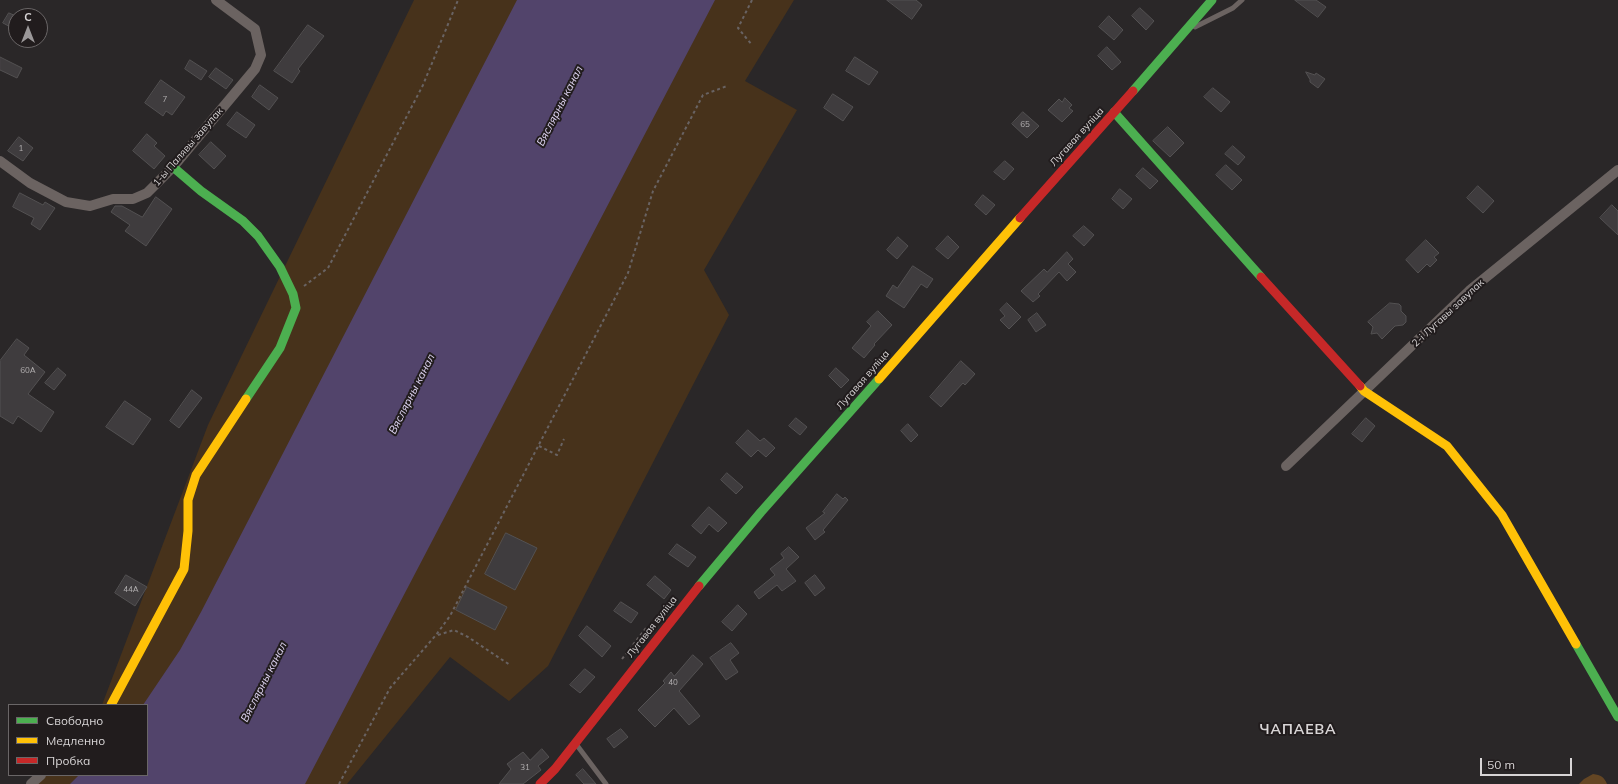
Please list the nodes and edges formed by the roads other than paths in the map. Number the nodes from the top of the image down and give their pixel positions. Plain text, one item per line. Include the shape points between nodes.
1 (216, 0) edge
2 (1212, 0) edge
3 (1242, 0) edge
4 (1186, 32) junction
5 (1114, 112) junction
6 (0, 161) edge
7 (173, 167) junction
8 (1618, 170) edge
9 (1364, 392) junction
10 (1286, 466) dead end
11 (112, 704) edge
12 (1618, 716) edge
13 (576, 743) junction
14 (40, 776) edge
15 (31, 784) edge
16 (540, 784) edge
17 (606, 784) edge

1 - 7 street, 1-ы Палявы завулак via 255,29 261,56 255,68
2 - 4 street, Лугавая вуліца
3 - 4 lane via 1233,8
4 - 5 street, Лугавая вуліца
5 - 9 street
5 - 13 street, Лугавая вуліца via 761,512 682,606
6 - 7 street, 1-ы Палявы завулак via 30,184 66,202 90,206 113,199 133,199 146,193
7 - 11 street via 243,221 258,236 280,267 293,294 296,308 280,348 196,475 188,500 184,569
8 - 9 street, 2-і Лугавы завулак via 1469,292
9 - 10 street, 2-і Лугавы завулак
9 - 12 street via 1447,446 1502,515
13 - 16 street, Лугавая вуліца via 556,769
13 - 17 lane
14 - 15 street

